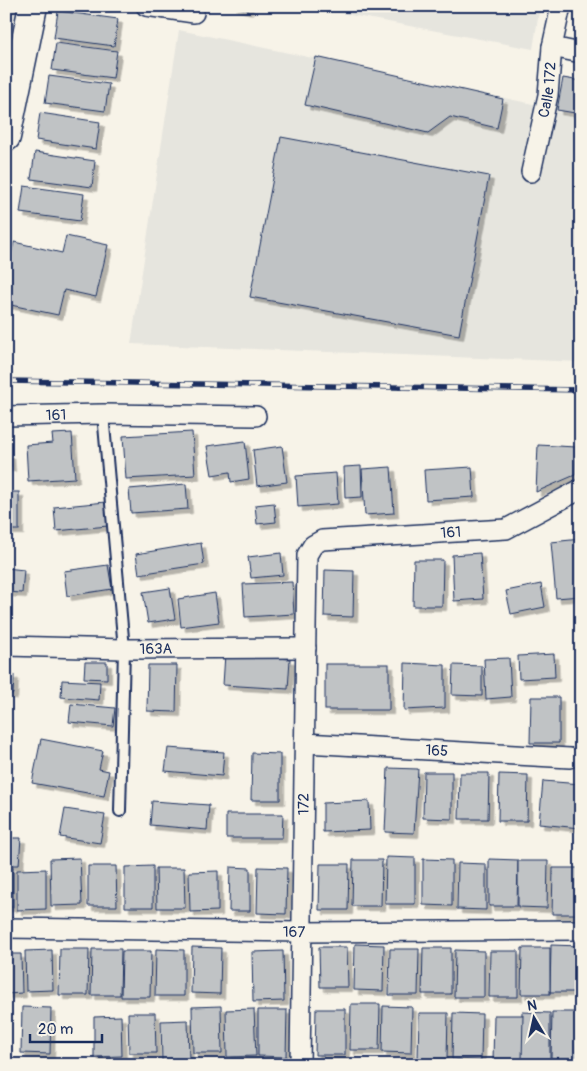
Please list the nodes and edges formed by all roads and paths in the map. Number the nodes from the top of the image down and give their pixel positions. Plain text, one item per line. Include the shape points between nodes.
1 (33, 6) edge
2 (146, 6) edge
3 (561, 6) edge
4 (194, 14) dead end
5 (552, 47) junction
6 (581, 53) edge
7 (6, 137) edge
8 (531, 172) dead end
9 (103, 414) junction
10 (6, 416) edge
11 (256, 416) dead end
12 (581, 489) edge
13 (313, 545) joint
14 (6, 646) edge
15 (306, 648) junction
16 (124, 649) junction
17 (305, 743) junction
18 (570, 758) dead end
19 (120, 811) dead end
20 (6, 928) edge
21 (581, 930) edge
22 (302, 932) junction
23 (300, 1065) edge

1 - 7 street
2 - 4 street
3 - 5 street, Calle 172
5 - 6 street
5 - 8 street, Calle 172 via 548,95
9 - 10 street, 161
9 - 11 street, 161
9 - 16 lane
12 - 13 street, 161 via 506,529 322,540
13 - 15 street, 172 via 307,555
14 - 16 street, 163A
15 - 16 street, 163A
15 - 17 street, 172
16 - 19 lane
17 - 18 street, 165
17 - 22 street, 172
20 - 22 street, 167
21 - 22 street, 167
22 - 23 street, 172

